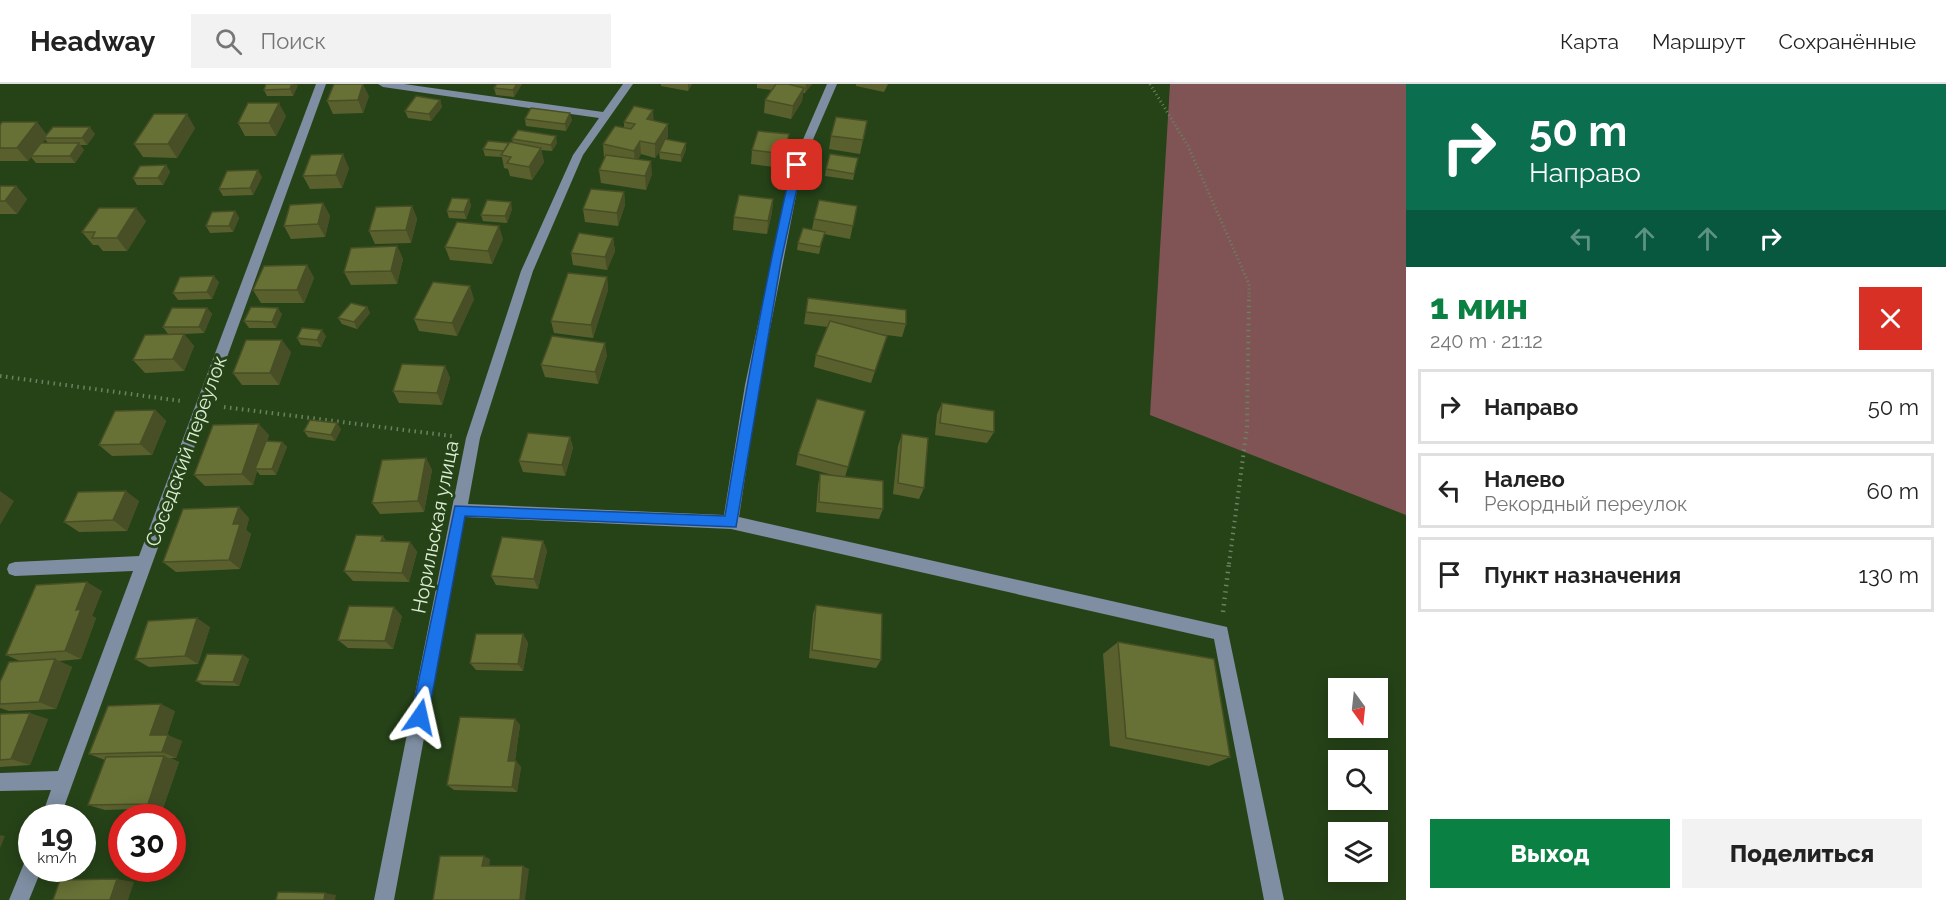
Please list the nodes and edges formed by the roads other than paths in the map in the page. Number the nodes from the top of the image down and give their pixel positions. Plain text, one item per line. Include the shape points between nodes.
1 (321, 84) edge
2 (383, 84) edge
3 (628, 84) edge
4 (832, 84) edge
5 (606, 116) junction
6 (459, 510) junction
7 (731, 522) junction
8 (145, 562) junction
9 (15, 569) dead end
10 (64, 780) junction
11 (0, 782) edge
12 (55, 804) edge
13 (26, 882) edge
14 (19, 900) edge
15 (384, 900) edge
16 (1274, 900) edge

1 - 8 street, Соседский переулок
2 - 5 street
3 - 5 street, Норильская улица
4 - 7 street via 797,165 752,385
5 - 6 street, Норильская улица via 578,155 527,271 473,438
6 - 7 street
6 - 15 street, Норильская улица
7 - 16 street via 1221,633
8 - 9 street
8 - 10 street, Соседский переулок
10 - 11 street
10 - 12 street, Соседский переулок
13 - 14 street

